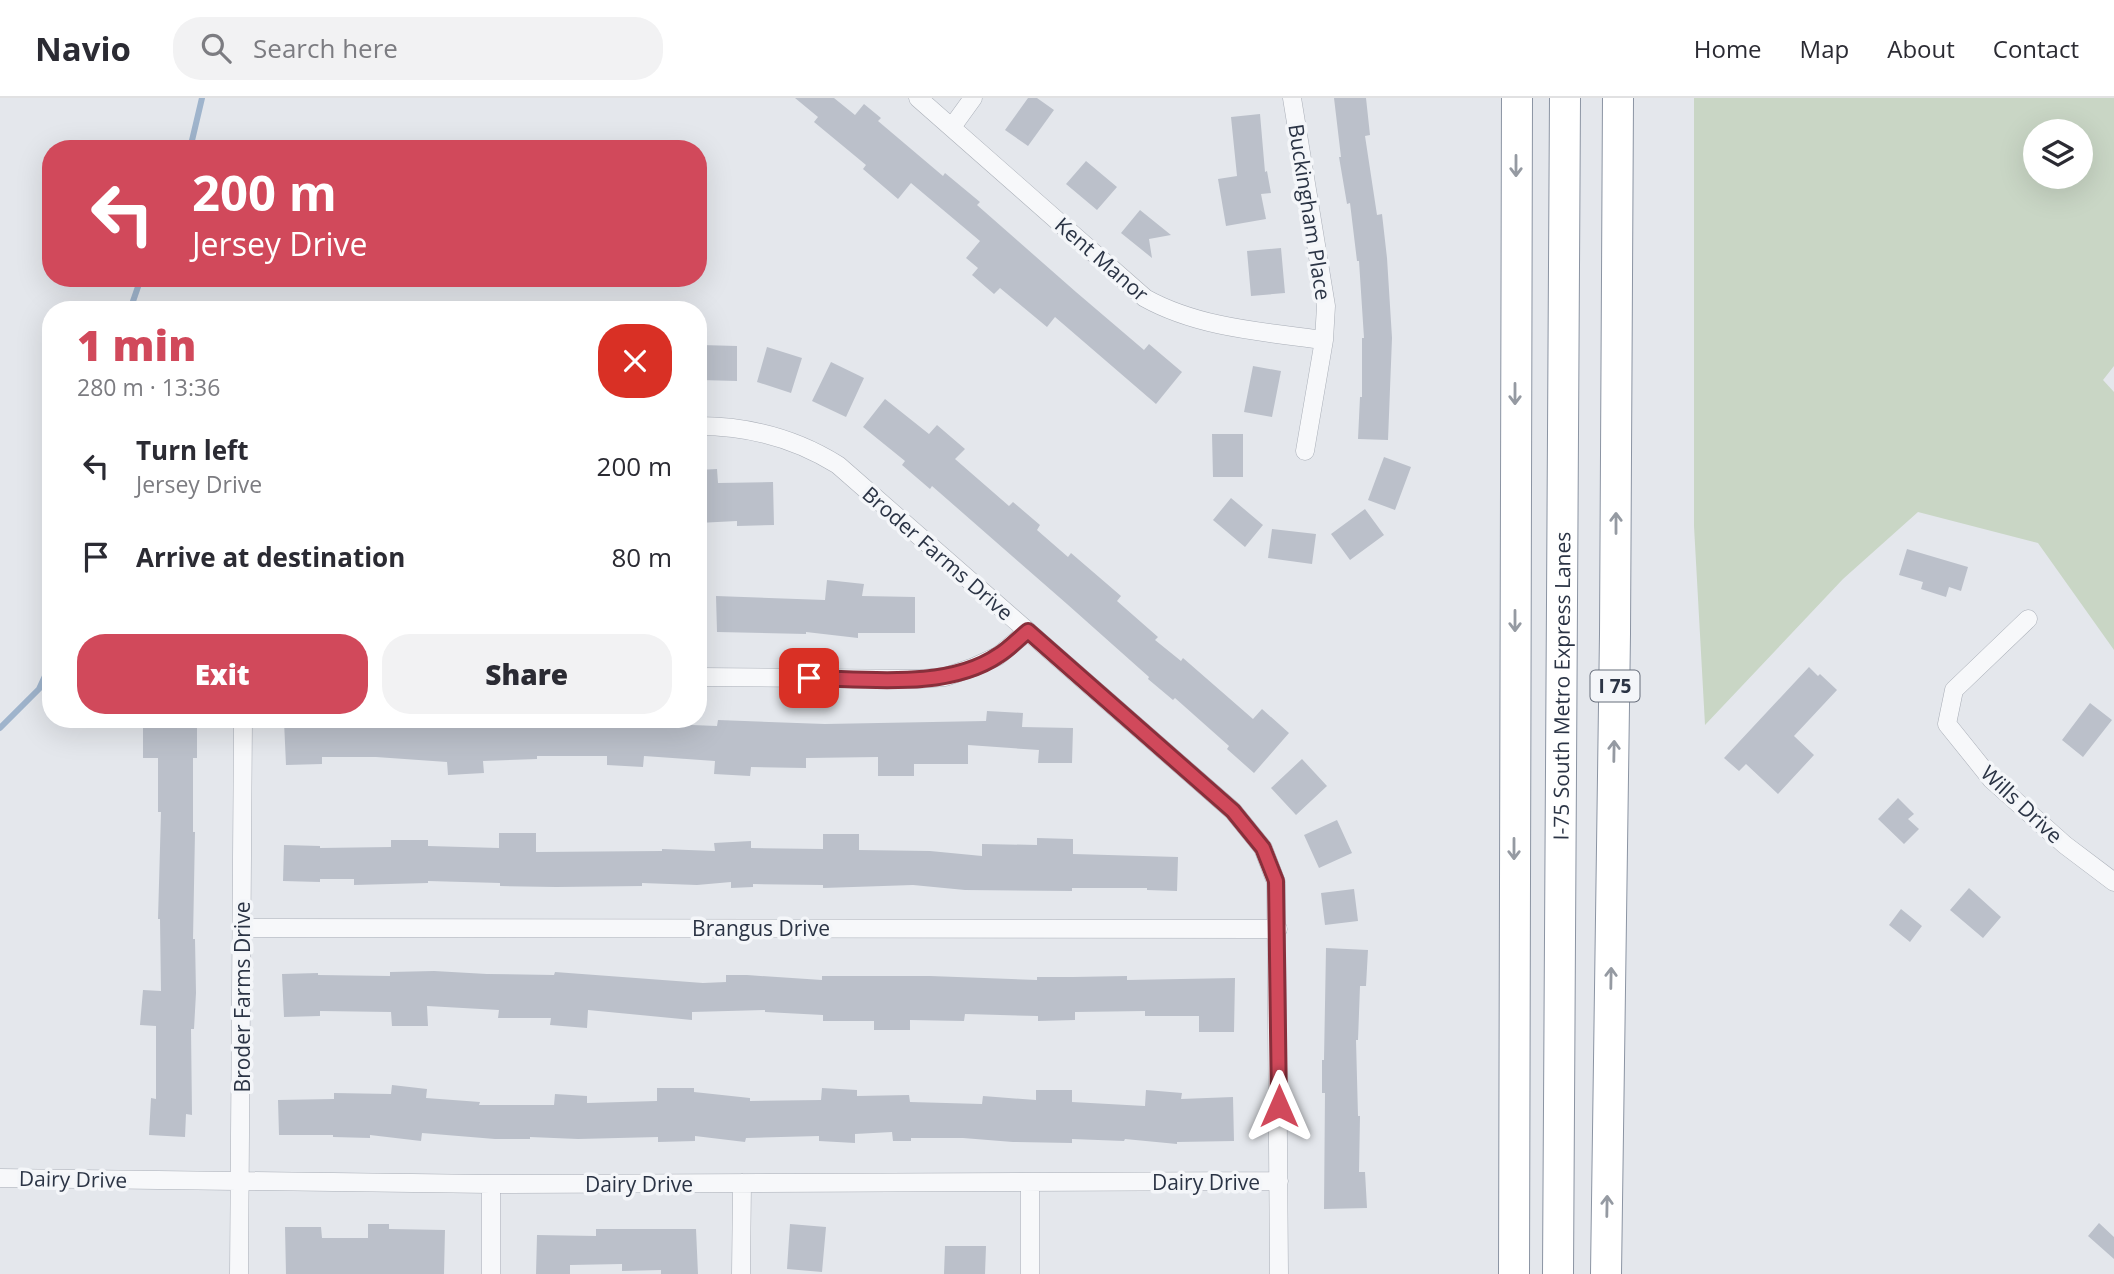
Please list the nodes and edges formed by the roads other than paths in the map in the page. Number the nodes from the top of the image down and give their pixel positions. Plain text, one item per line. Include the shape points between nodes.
1 (918, 98) edge
2 (973, 98) edge
3 (1292, 98) edge
4 (1517, 98) edge
5 (1565, 98) edge
6 (1618, 98) edge
7 (952, 127) junction
8 (1324, 340) junction
9 (707, 427) edge
10 (1305, 451) dead end
11 (2028, 619) dead end
12 (1028, 631) junction
13 (707, 677) edge
14 (243, 728) edge
15 (2114, 882) edge
16 (243, 928) junction
17 (1278, 929) junction
18 (0, 1178) edge
19 (240, 1180) junction
20 (1279, 1181) junction
21 (1030, 1182) junction
22 (491, 1184) junction
23 (742, 1184) junction
24 (240, 1274) edge
25 (491, 1274) edge
26 (741, 1274) edge
27 (1030, 1274) edge
28 (1279, 1274) edge
29 (1514, 1274) edge
30 (1558, 1274) edge
31 (1606, 1274) edge

1 - 7 street, Kent Manor
2 - 7 street
3 - 8 street, Buckingham Place via 1324,295
4 -> 29 highway
5 - 30 highway, I-75 South Metro Express Lanes
31 -> 6 highway, I 75
7 - 8 street, Kent Manor via 1145,298 1194,320
8 - 10 street, Buckingham Place
9 - 12 street, Broder Farms Drive via 755,430 815,451 838,465
11 - 15 street, Wills Drive via 1955,690 1947,724 1992,780
12 - 13 street via 998,656 945,677
12 - 17 street, Broder Farms Drive via 1233,811 1263,848 1276,881
14 - 16 street, Broder Farms Drive
16 - 17 street, Brangus Drive
16 - 19 street, Broder Farms Drive
17 - 20 street, Broder Farms Drive
18 - 19 street, Dairy Drive
19 - 22 street, Dairy Drive
19 - 24 street, Broder Farms Drive
20 - 21 street, Dairy Drive
20 - 28 street, Broder Farms Drive
21 - 23 street, Dairy Drive
21 - 27 street
22 - 23 street, Dairy Drive
22 - 25 street
23 - 26 street

